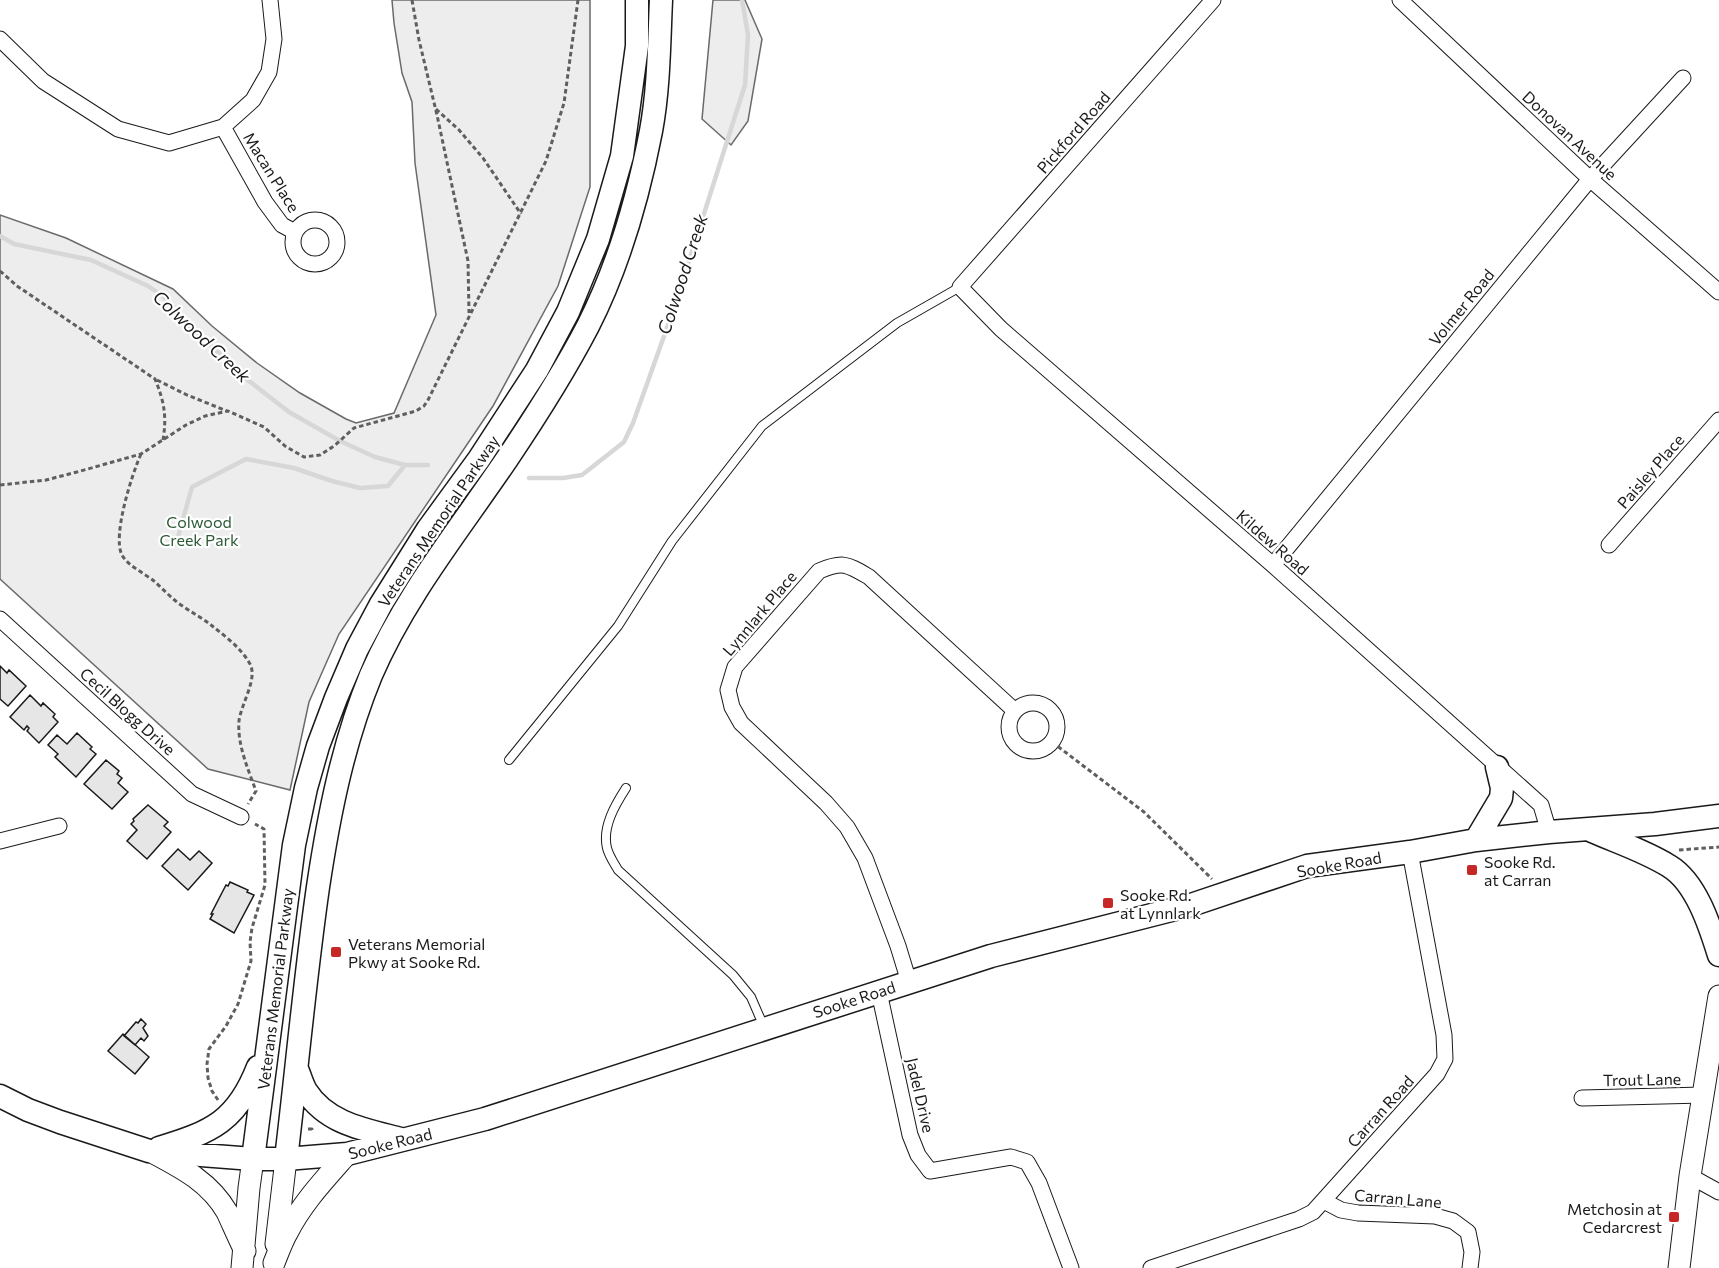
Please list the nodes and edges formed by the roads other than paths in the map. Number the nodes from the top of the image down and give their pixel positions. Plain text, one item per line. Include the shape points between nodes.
1 (270, 0) edge
2 (637, 0) edge
3 (661, 0) edge
4 (1213, 0) edge
5 (1400, 0) edge
6 (0, 39) edge
7 (1683, 78) dead end
8 (223, 127) junction
9 (622, 156) junction
10 (644, 161) junction
11 (1590, 179) junction
12 (295, 232) dead end
13 (960, 287) junction
14 (1719, 292) edge
15 (1719, 420) edge
16 (1609, 545) dead end
17 (1272, 565) junction
18 (0, 619) edge
19 (1015, 711) junction
20 (509, 760) dead end
21 (1497, 767) junction
22 (626, 788) dead end
23 (1719, 816) edge
24 (241, 817) road end
25 (59, 826) dead end
26 (1588, 829) junction
27 (1549, 832) junction
28 (1476, 840) junction
29 (0, 841) edge
30 (1410, 852) junction
31 (1719, 955) edge
32 (909, 982) junction
33 (879, 992) junction
34 (1719, 996) edge
35 (1717, 1018) edge
36 (765, 1028) junction
37 (268, 1034) junction
38 (297, 1069) junction
39 (1703, 1095) junction
40 (0, 1096) edge
41 (1582, 1098) dead end
42 (403, 1140) junction
43 (149, 1151) junction
44 (347, 1154) junction
45 (286, 1159) junction
46 (253, 1160) junction
47 (1690, 1176) junction
48 (1719, 1192) edge
49 (1324, 1201) junction
50 (243, 1260) edge
51 (273, 1265) edge
52 (1071, 1268) edge
53 (1151, 1268) edge
54 (1470, 1268) edge
55 (1679, 1268) edge

1 - 8 street via 274,39 269,72 253,100
2 - 9 main road, Veterans Memorial Parkway via 637,46
3 - 10 main road, Veterans Memorial Parkway via 658,70
4 - 13 street, Pickford Road
5 - 11 street, Donovan Avenue
6 - 8 street via 44,81 118,129 169,143
7 - 11 street, Volmer Road
8 - 12 street, Macan Place via 265,202 282,225
9 - 10 lane
9 - 37 main road, Veterans Memorial Parkway via 598,239 568,312 537,370 392,585 336,698 306,788 294,845
10 - 38 main road, Veterans Memorial Parkway via 616,260 589,324 506,461 413,595 385,646 356,716 341,764 326,838
11 - 14 street, Donovan Avenue
11 - 17 street, Volmer Road
13 - 17 street, Kildew Road via 1001,330
13 - 20 lane via 897,323 762,426 672,541 618,626
15 - 16 street, Paisley Place
17 - 21 street, Kildew Road
18 - 24 street, Cecil Blogg Drive via 192,794
19 - 19 street via 1034,703 1044,706 1056,722 1052,742 1033,751 1022,748 1010,731
19 - 32 street, Lynnlark Place via 869,577 850,566 836,564 819,571 735,667 728,690 736,715 848,827 865,858
21 - 27 street, Kildew Road via 1541,805
21 - 28 main road via 1501,798
22 - 36 lane via 607,829 610,858 618,870 733,975 751,997
23 - 26 main road, Sooke Road
25 - 29 street
26 - 27 main road, Sooke Road
26 - 31 main road via 1671,866 1700,903
27 - 28 main road, Sooke Road
28 - 30 main road, Sooke Road
30 - 32 main road, Sooke Road via 1306,866 1191,905 991,956
30 - 49 street, Carran Road via 1444,1035 1445,1059 1437,1074
32 - 33 main road, Sooke Road
33 - 36 main road, Sooke Road
33 - 52 street, Jadel Drive via 910,1135 918,1155 930,1171 1011,1157 1027,1162 1039,1183
34 - 35 main road
35 - 39 main road
36 - 42 main road, Sooke Road via 506,1112
37 - 43 main road via 250,1085 227,1118 204,1132
37 - 46 main road, Veterans Memorial Parkway
38 - 42 main road via 306,1090 326,1113 349,1126
38 - 45 main road, Veterans Memorial Parkway
39 - 41 street, Trout Lane
39 - 47 main road
40 - 43 main road, Sooke Road via 60,1122
42 - 44 main road, Sooke Road
43 - 46 main road, Sooke Road
43 - 50 main road via 207,1186 227,1213
44 - 45 main road, Sooke Road
44 - 51 main road via 298,1213
45 - 46 main road, Sooke Road
45 - 51 main road, Veterans Memorial Parkway
46 - 50 main road, Veterans Memorial Parkway
47 - 48 street
47 - 55 main road
49 - 53 street, Carran Road via 1299,1219
49 - 54 street, Carran Lane via 1358,1213 1435,1216 1453,1221 1468,1232

